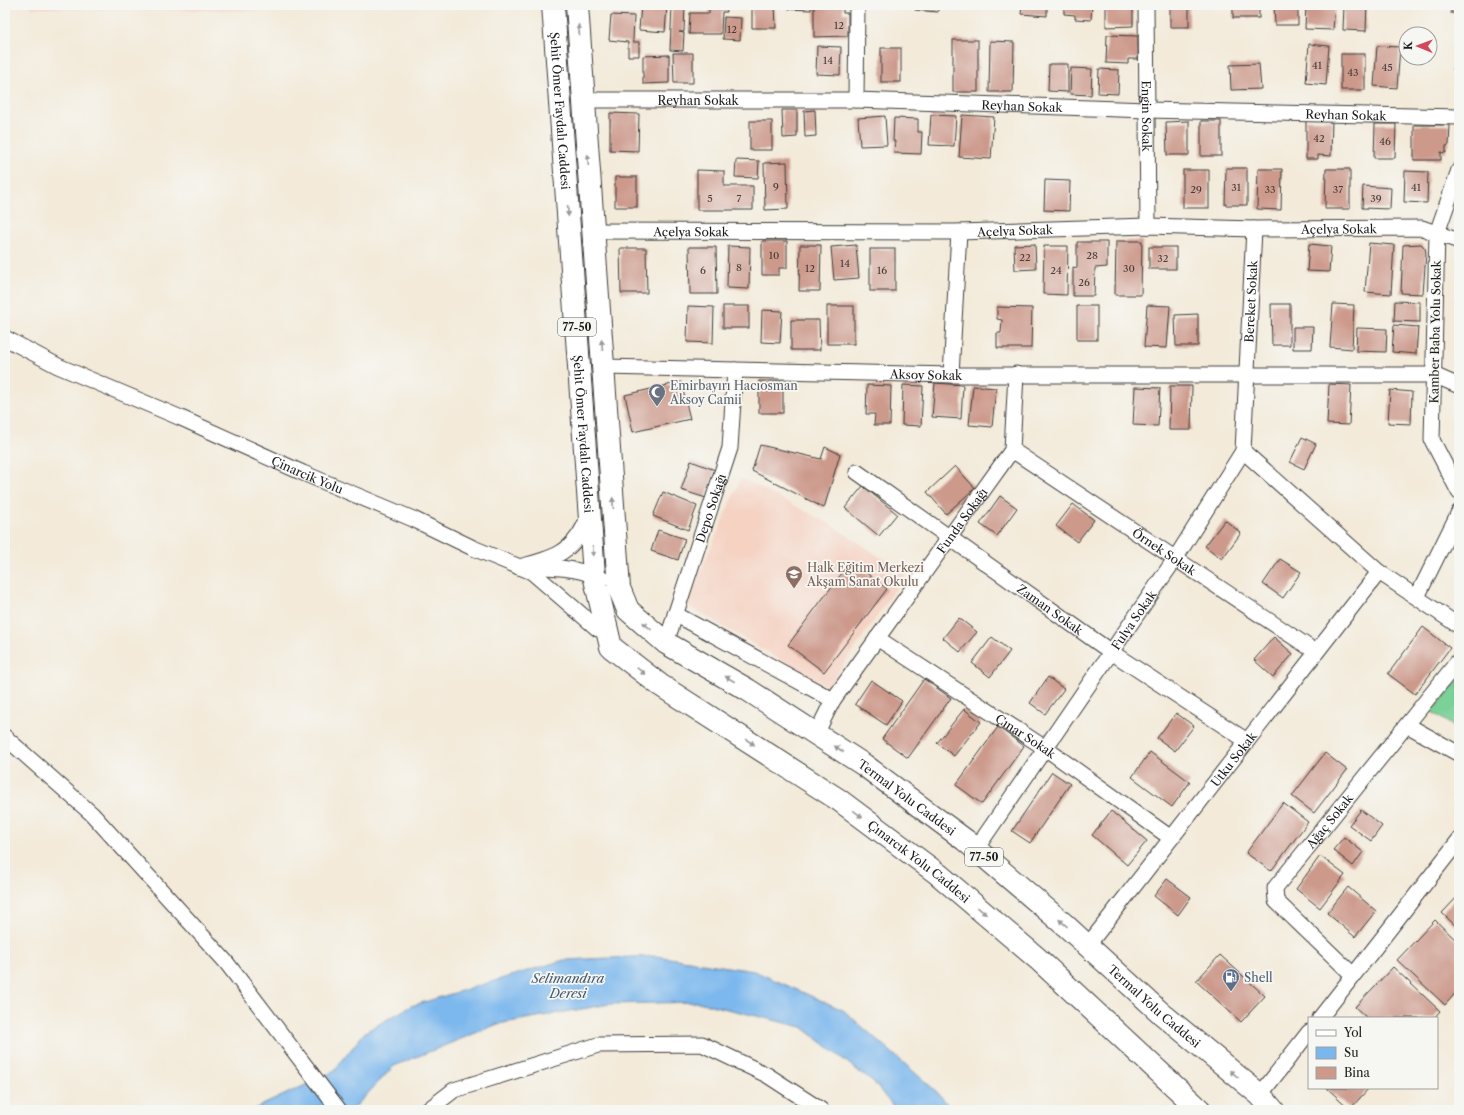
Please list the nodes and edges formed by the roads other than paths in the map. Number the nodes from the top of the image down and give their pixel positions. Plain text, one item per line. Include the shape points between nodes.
1 (553, 5) edge
2 (577, 5) edge
3 (858, 5) edge
4 (1146, 5) edge
5 (585, 100) junction
6 (856, 100) junction
7 (1147, 110) junction
8 (1459, 118) edge
9 (1459, 170) edge
10 (1148, 226) junction
11 (1254, 229) junction
12 (592, 231) junction
13 (959, 232) junction
14 (1437, 233) junction
15 (1459, 241) edge
16 (5, 338) edge
17 (604, 367) junction
18 (735, 370) junction
19 (952, 374) junction
20 (1016, 374) junction
21 (1248, 374) junction
22 (1434, 375) junction
23 (1459, 386) edge
24 (1012, 450) junction
25 (1243, 450) junction
26 (857, 472) dead end
27 (1459, 492) edge
28 (590, 511) junction
29 (1459, 512) edge
30 (950, 537) junction
31 (1175, 559) junction
32 (519, 567) junction
33 (1379, 572) junction
34 (594, 575) junction
35 (619, 588) junction
36 (1418, 597) junction
37 (628, 610) joint
38 (675, 614) junction
39 (1459, 626) edge
40 (604, 638) junction
41 (877, 638) junction
42 (666, 643) junction
43 (1111, 652) junction
44 (1316, 652) junction
45 (1459, 660) edge
46 (832, 700) junction
47 (1407, 725) junction
48 (816, 734) junction
49 (5, 737) edge
50 (1247, 741) junction
51 (1045, 748) junction
52 (1459, 754) edge
53 (1172, 838) junction
54 (1459, 840) edge
55 (976, 849) junction
56 (1088, 946) junction
57 (1353, 975) junction
58 (1321, 1017) edge
59 (1308, 1034) edge
60 (1266, 1103) edge
61 (339, 1110) edge
62 (428, 1110) edge
63 (821, 1110) edge
64 (1200, 1110) edge

1 -> 28 main road, Şehit Ömer Faydalı Caddesi / 77-50
5 -> 2 main road, Şehit Ömer Faydalı Caddesi / 77-50
3 - 6 street
4 - 7 street, Engin Sokak
5 - 6 street, Reyhan Sokak
12 -> 5 main road, Şehit Ömer Faydalı Caddesi / 77-50
6 - 7 street, Reyhan Sokak
7 - 8 street, Reyhan Sokak
7 - 10 street, Engin Sokak
9 - 14 street, Kamber Baba Yolu Sokak
10 - 11 street, Açelya Sokak
10 - 13 street, Açelya Sokak
11 - 14 street, Açelya Sokak via 1422,228
11 - 21 street, Bereket Sokak
12 - 13 street, Açelya Sokak
17 -> 12 main road, Şehit Ömer Faydalı Caddesi / 77-50
13 - 19 street
14 - 15 street, Açelya Sokak
14 - 22 street, Kamber Baba Yolu Sokak
16 - 32 street, Çinarcik Yolu via 58,366
17 - 18 street, Aksoy Sokak
35 -> 17 main road, Şehit Ömer Faydalı Caddesi / 77-50
18 - 19 street, Aksoy Sokak
18 - 38 street, Depo Sokağı via 730,448
19 - 20 street, Aksoy Sokak
20 - 21 street, Aksoy Sokak
20 - 24 street
21 - 22 street, Aksoy Sokak
21 - 25 street, Fulya Sokak
22 - 23 street
22 - 27 street, Kamber Baba Yolu Sokak via 1432,440
24 - 30 street, Funda Sokağı
24 - 31 street, Örnek Sokak
25 - 31 street, Fulya Sokak
25 - 33 street
26 - 30 street, Zaman Sokak
28 - 32 street via 583,532 562,554 546,561
28 -> 34 main road, Şehit Ömer Faydalı Caddesi / 77-50
29 - 36 street
30 - 41 street, Funda Sokağı
30 - 43 street, Zaman Sokak
31 - 43 street, Fulya Sokak
31 - 44 street, Örnek Sokak
32 - 34 street via 550,567
32 - 40 street, Çinarcik Yolu via 532,572
33 - 36 street
33 - 44 street, Utku Sokak
34 - 35 street
34 - 40 main road, Şehit Ömer Faydalı Caddesi / 77-50
35 - 37 main road, Şehit Ömer Faydalı Caddesi / 77-50
36 - 39 street
42 -> 37 main road, Termal Yolu Caddesi / 77-50
38 - 42 street, Depo Sokağı
38 - 46 street
40 -> 64 main road, Çınarcık Yolu Caddesi via 660,685 839,800 938,874 1038,959
41 - 46 street, Funda Sokağı
41 - 51 street, Çınar Sokak
48 -> 42 main road, Termal Yolu Caddesi / 77-50 via 748,690
43 - 50 street, Zaman Sokak
43 - 51 street, Fulya Sokak
44 - 50 street, Utku Sokak
45 - 47 street, Ağaç Sokak
46 - 48 street, Funda Sokağı
47 - 52 street
47 - 57 street, Ağaç Sokak via 1276,888 1276,901
55 -> 48 main road, Termal Yolu Caddesi / 77-50 via 864,765
49 - 61 street via 92,814 226,962
50 - 53 street, Utku Sokak
51 - 53 street, Çınar Sokak
51 - 55 street, Fulya Sokak
53 - 56 street, Utku Sokak
54 - 57 street
56 -> 55 main road, Termal Yolu Caddesi / 77-50
60 -> 56 main road, Termal Yolu Caddesi / 77-50
57 - 58 street
59 - 60 street
62 - 63 street via 454,1090 598,1045 702,1044 767,1075

